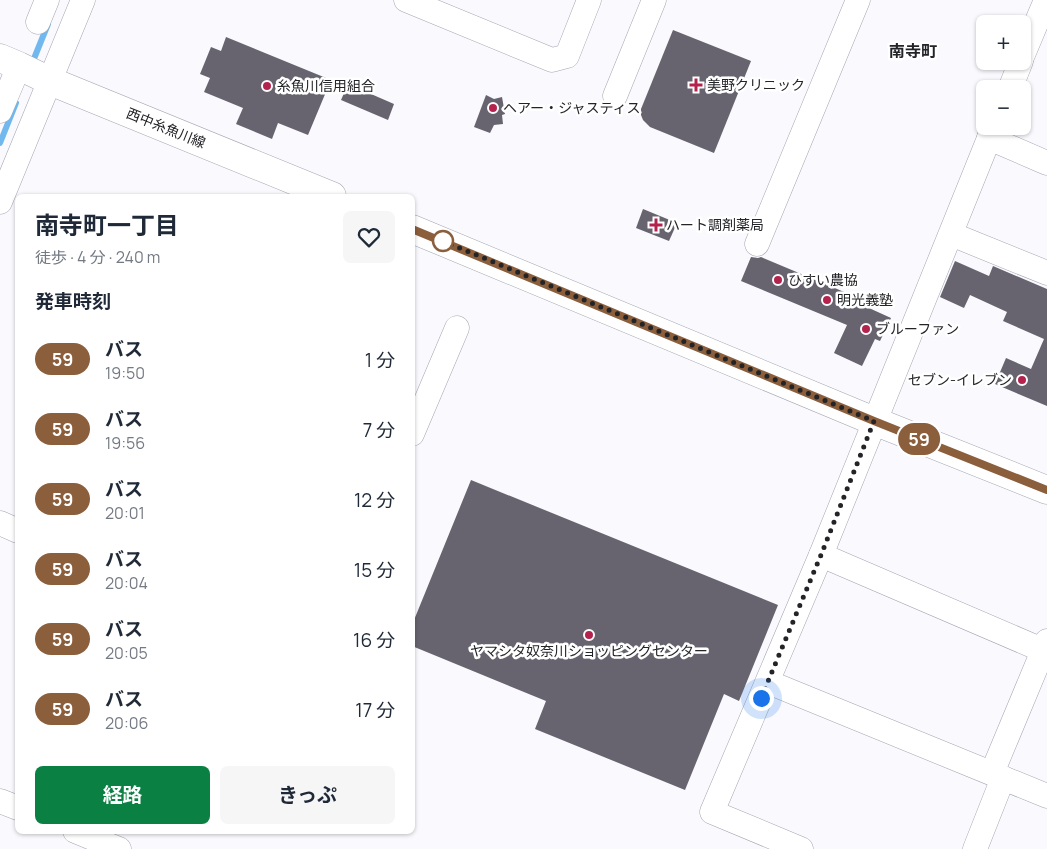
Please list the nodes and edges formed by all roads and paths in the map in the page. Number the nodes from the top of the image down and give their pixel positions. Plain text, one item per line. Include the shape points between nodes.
1 (47, 0) edge
2 (83, 0) edge
3 (406, 0) edge
4 (589, 0) edge
5 (654, 0) edge
6 (858, 0) edge
7 (1046, 0) edge
8 (38, 22) dead end
9 (1031, 36) edge
10 (9, 62) edge
11 (50, 81) junction
12 (615, 96) dead end
13 (0, 111) edge
14 (991, 135) edge
15 (997, 135) edge
16 (1047, 163) edge
17 (327, 194) edge
18 (0, 202) edge
19 (415, 230) edge
20 (951, 234) junction
21 (757, 244) dead end
22 (1047, 273) edge
23 (457, 328) dead end
24 (874, 421) junction
25 (415, 427) edge
26 (1047, 490) edge
27 (0, 523) edge
28 (15, 530) edge
29 (821, 555) junction
30 (1046, 648) edge
31 (768, 682) junction
32 (997, 775) junction
33 (1047, 796) edge
34 (0, 801) edge
35 (15, 807) edge
36 (83, 834) edge
37 (106, 843) edge
38 (801, 849) edge
39 (975, 849) edge

1 - 8 street
2 - 11 street
3 - 4 street via 552,60 567,56
5 - 12 street
6 - 21 street
7 - 9 street
10 - 11 main road, 西中糸魚川線
10 - 13 street
11 - 17 main road, 西中糸魚川線
11 - 18 street
14 - 20 street
15 - 16 street
19 - 24 main road
20 - 22 street
20 - 24 street
23 - 25 street
24 - 26 main road
24 - 29 street
27 - 28 street
29 - 30 street
29 - 31 street
30 - 32 street
31 - 32 street
31 - 38 street via 712,812
32 - 33 street
32 - 39 street
34 - 35 street
36 - 37 street

